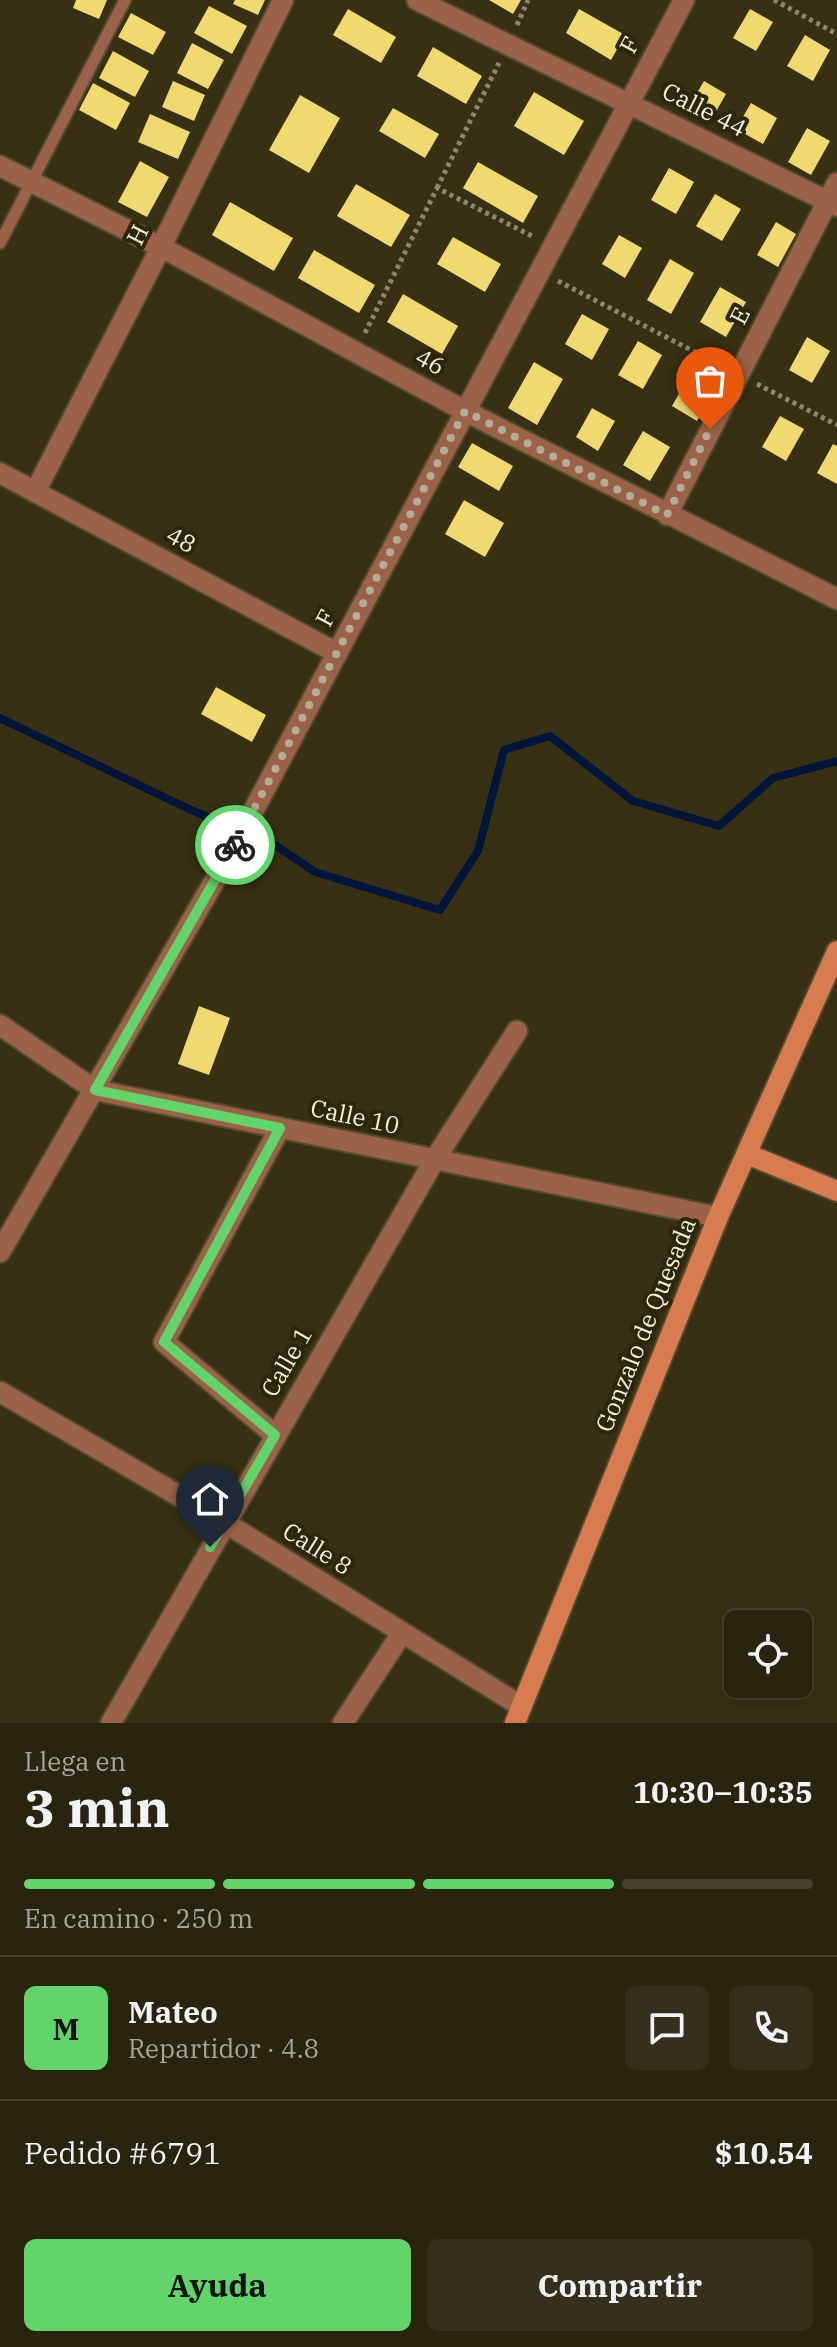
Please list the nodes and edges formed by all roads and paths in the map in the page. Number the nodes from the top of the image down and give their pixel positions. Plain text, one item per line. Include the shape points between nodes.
1 (125, 0) edge
2 (283, 0) edge
3 (417, 0) edge
4 (684, 0) edge
5 (774, 0) edge
6 (837, 34) edge
7 (509, 44) junction
8 (630, 102) junction
9 (0, 166) edge
10 (32, 183) junction
11 (437, 188) junction
12 (834, 197) edge
13 (0, 243) edge
14 (553, 246) junction
15 (161, 247) junction
16 (540, 271) junction
17 (356, 352) junction
18 (739, 375) junction
19 (465, 411) junction
20 (837, 425) edge
21 (0, 473) edge
22 (35, 492) junction
23 (667, 515) junction
24 (837, 599) edge
25 (337, 653) junction
26 (836, 955) edge
27 (0, 1025) edge
28 (517, 1031) dead end
29 (95, 1090) junction
30 (280, 1128) junction
31 (747, 1154) junction
32 (435, 1159) junction
33 (837, 1191) edge
34 (718, 1217) junction
35 (0, 1252) edge
36 (0, 1392) edge
37 (275, 1435) junction
38 (224, 1522) junction
39 (402, 1633) junction
40 (518, 1714) edge
41 (111, 1723) edge
42 (343, 1723) edge

1 - 10 lane
2 - 15 street, H
3 - 7 street, Calle 44
4 - 8 street, F
5 - 6 path
7 - 8 street, Calle 44
7 - 11 path
8 - 12 street, Calle 44
8 - 14 street, F
9 - 10 street, 46
10 - 13 lane
10 - 15 street, 46
11 - 14 path
11 - 17 path
12 - 18 street, E
14 - 16 street, F
15 - 17 street, 46
15 - 22 street, H
16 - 18 path
16 - 19 street, F
17 - 19 street, 46
18 - 20 path
18 - 23 street, E
19 - 23 street, 46
19 - 25 street, F
21 - 22 street, 48
22 - 25 street, 48
23 - 24 street, 46
25 - 29 street, F
26 - 31 street, Gonzalo de Quesada
27 - 29 street, Calle 10
28 - 32 street, Calle 1
29 - 30 street, Calle 10
29 - 35 street, F
30 - 32 street, Calle 10
30 - 37 street via 164,1342
31 - 33 street
31 - 34 street, Gonzalo de Quesada
32 - 34 street, Calle 10
32 - 37 street, Calle 1
34 - 40 street, Gonzalo de Quesada
36 - 38 street, Calle 8
37 - 38 street, Calle 1
38 - 39 street, Calle 8
38 - 41 street, Calle 1
39 - 40 street, Calle 8
39 - 42 street

